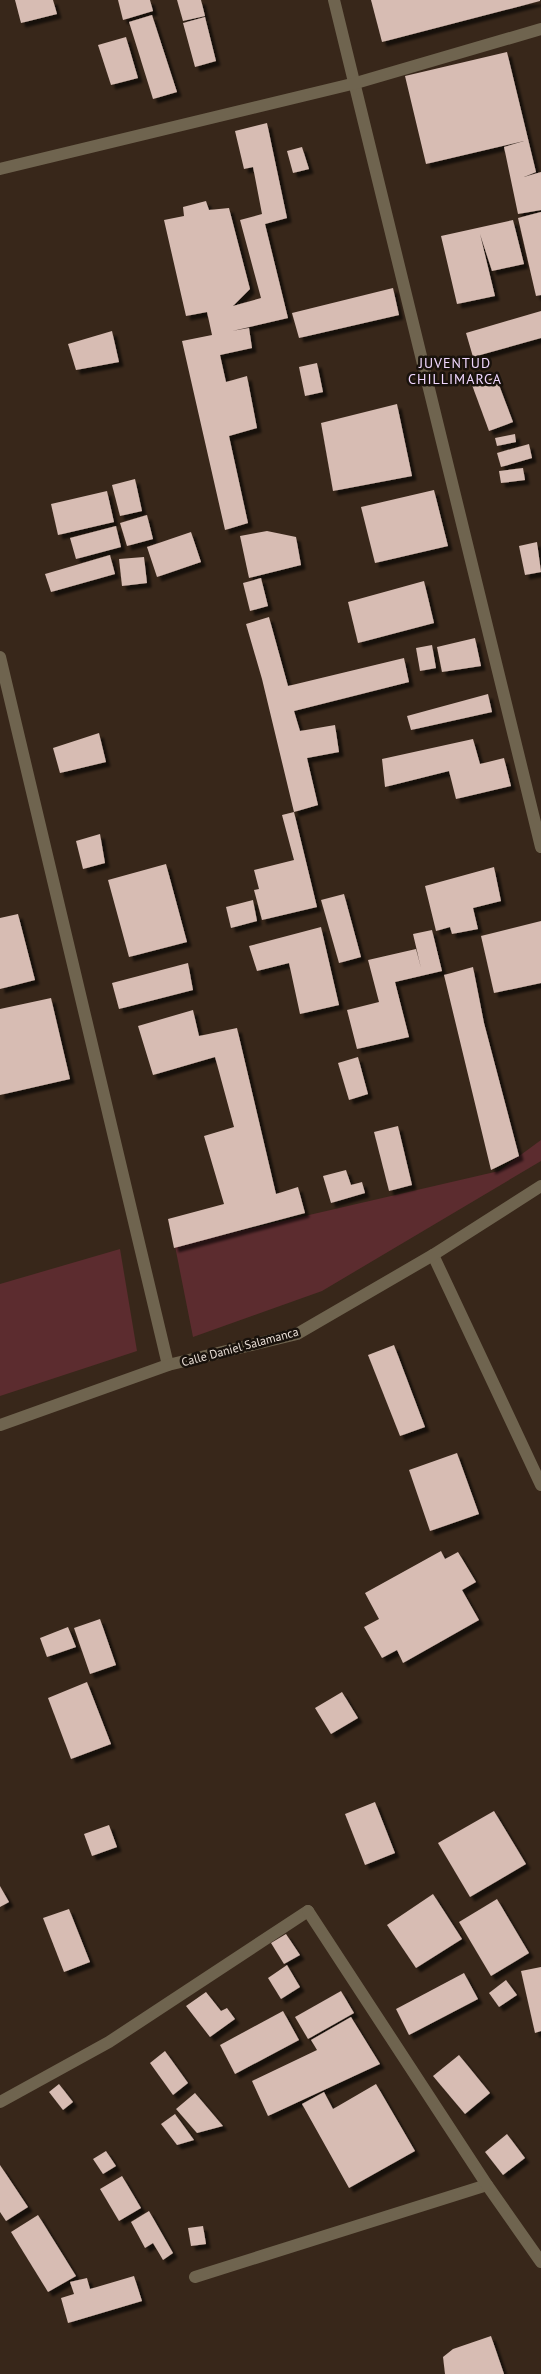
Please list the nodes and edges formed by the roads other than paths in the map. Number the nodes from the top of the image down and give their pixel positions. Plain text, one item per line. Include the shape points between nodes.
1 (334, 0) edge
2 (541, 29) edge
3 (356, 83) junction
4 (0, 169) edge
5 (0, 657) edge
6 (541, 847) edge
7 (541, 1186) edge
8 (433, 1255) junction
9 (168, 1365) junction
10 (0, 1426) edge
11 (541, 1485) edge
12 (0, 2102) edge
13 (487, 2185) junction
14 (541, 2262) edge
15 (195, 2277) dead end

1 - 3 street
2 - 3 street
3 - 4 street
3 - 6 street
5 - 9 street
7 - 8 street, Calle Daniel Salamanca
8 - 9 street, Calle Daniel Salamanca via 297,1334
8 - 11 street
9 - 10 street, Calle Daniel Salamanca
12 - 13 street via 109,2042 308,1912
13 - 14 street
13 - 15 street

